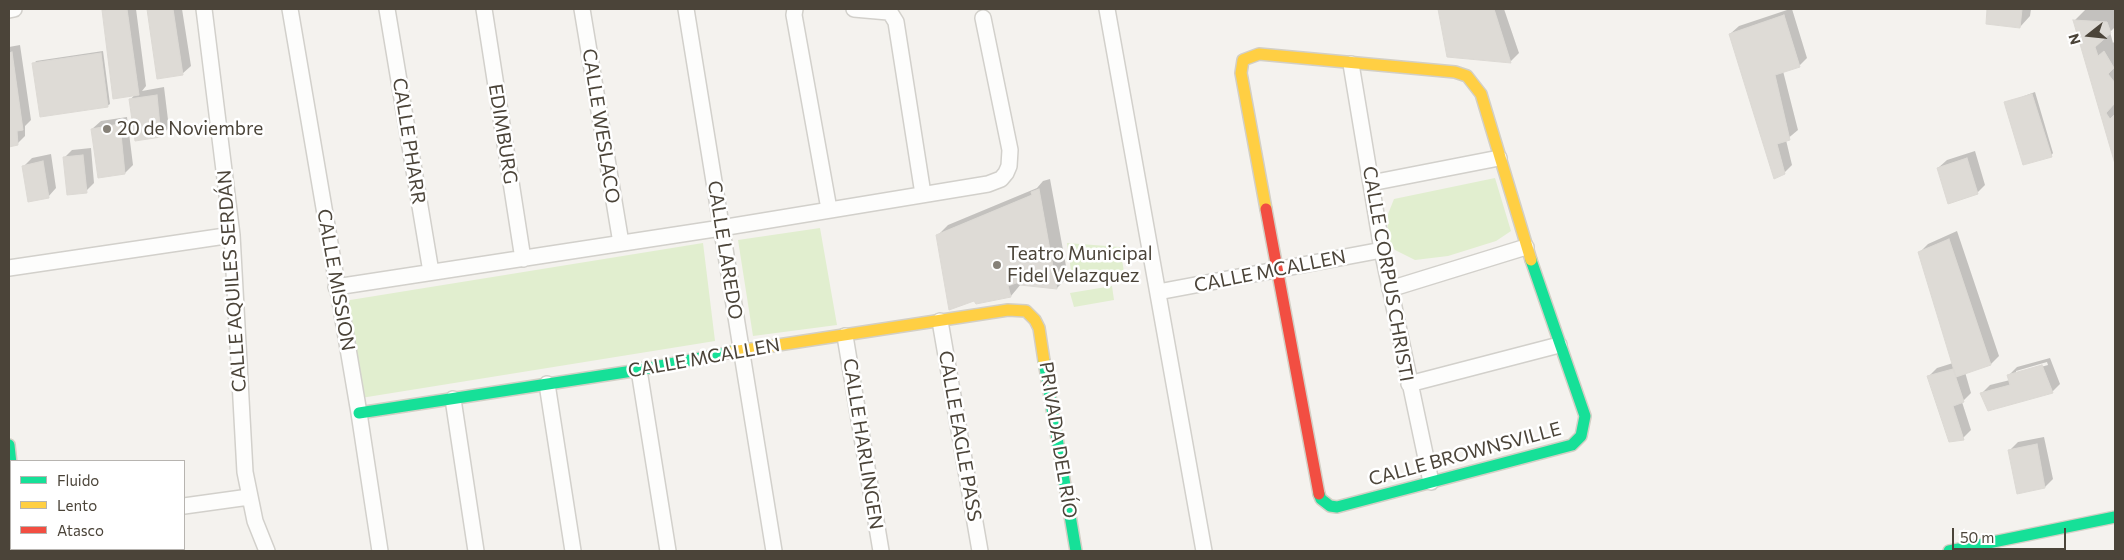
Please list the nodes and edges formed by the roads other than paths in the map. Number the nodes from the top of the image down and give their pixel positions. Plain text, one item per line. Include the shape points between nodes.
1 (14, 9) edge
2 (204, 9) edge
3 (290, 9) edge
4 (387, 9) edge
5 (484, 9) edge
6 (582, 9) edge
7 (686, 9) edge
8 (795, 9) edge
9 (854, 9) edge
10 (1107, 9) edge
11 (9, 10) edge
12 (983, 18) dead end
13 (1351, 64) junction
14 (1499, 158) junction
15 (1371, 183) junction
16 (924, 194) junction
17 (829, 208) junction
18 (722, 228) junction
19 (232, 235) junction
20 (621, 243) junction
21 (1526, 248) junction
22 (1382, 250) junction
23 (523, 259) junction
24 (9, 268) edge
25 (1278, 269) junction
26 (431, 272) junction
27 (336, 287) junction
28 (1390, 289) junction
29 (1158, 292) junction
30 (940, 321) junction
31 (1039, 328) joint
32 (845, 336) junction
33 (1559, 345) junction
34 (741, 350) junction
35 (639, 370) junction
36 (547, 384) junction
37 (1408, 384) junction
38 (453, 399) junction
39 (359, 412) junction
40 (9, 444) edge
41 (11, 460) edge
42 (1431, 482) junction
43 (249, 497) junction
44 (185, 506) edge
45 (2115, 517) edge
46 (267, 551) edge
47 (380, 551) edge
48 (476, 551) edge
49 (573, 551) edge
50 (668, 551) edge
51 (774, 551) edge
52 (881, 551) edge
53 (980, 551) edge
54 (1076, 551) edge
55 (1204, 551) edge
56 (1949, 551) edge

1 - 11 street
2 - 19 street, CALLE AQUILES SERDÁN
3 - 27 street, CALLE MISSION
4 - 26 street, CALLE PHARR
5 - 23 street, EDIMBURG
6 - 20 street, CALLE WESLACO
7 - 18 street, CALLE LAREDO
8 - 17 street
9 - 16 street via 888,12 894,17
10 - 29 street
12 - 16 street via 1010,150 1006,174 988,184
13 - 14 street, CALLE BROWNSVILLE via 1455,72 1468,76 1481,94
13 - 15 street, CALLE CORPUS CHRISTI
13 - 25 street, CALLE BROWNSVILLE via 1259,54 1244,60 1242,73
14 - 15 street
14 - 21 street, CALLE BROWNSVILLE
15 - 22 street, CALLE CORPUS CHRISTI
16 - 17 street
17 - 18 street
18 - 20 street
18 - 34 street, CALLE LAREDO
19 - 24 street
19 - 43 street, CALLE AQUILES SERDÁN
20 - 23 street
21 - 28 street
21 - 33 street, CALLE BROWNSVILLE
22 - 25 street, CALLE MCALLEN
22 - 28 street, CALLE CORPUS CHRISTI
23 - 26 street
25 - 29 street, CALLE MCALLEN
25 - 42 street, CALLE BROWNSVILLE via 1321,499 1337,507
26 - 27 street
27 - 39 street, CALLE MISSION
28 - 37 street, CALLE CORPUS CHRISTI
29 - 55 street
30 - 31 street, CALLE MCALLEN via 1008,310 1026,311
30 - 32 street, CALLE MCALLEN
30 - 53 street, CALLE EAGLE PASS
31 - 54 street, PRIVADA DEL RÍO
32 - 34 street, CALLE MCALLEN
32 - 52 street, CALLE HARLINGEN
33 - 37 street
33 - 42 street, CALLE BROWNSVILLE via 1584,416 1581,436 1572,445
34 - 35 street, CALLE MCALLEN
34 - 51 street, CALLE LAREDO
35 - 36 street, CALLE MCALLEN
35 - 50 street
36 - 38 street, CALLE MCALLEN
36 - 49 street
37 - 42 street, CALLE CORPUS CHRISTI
38 - 39 street, CALLE MCALLEN
38 - 48 street
39 - 47 street, CALLE MISSION
40 - 41 street
43 - 44 street
43 - 46 street, CALLE AQUILES SERDÁN
45 - 56 street

